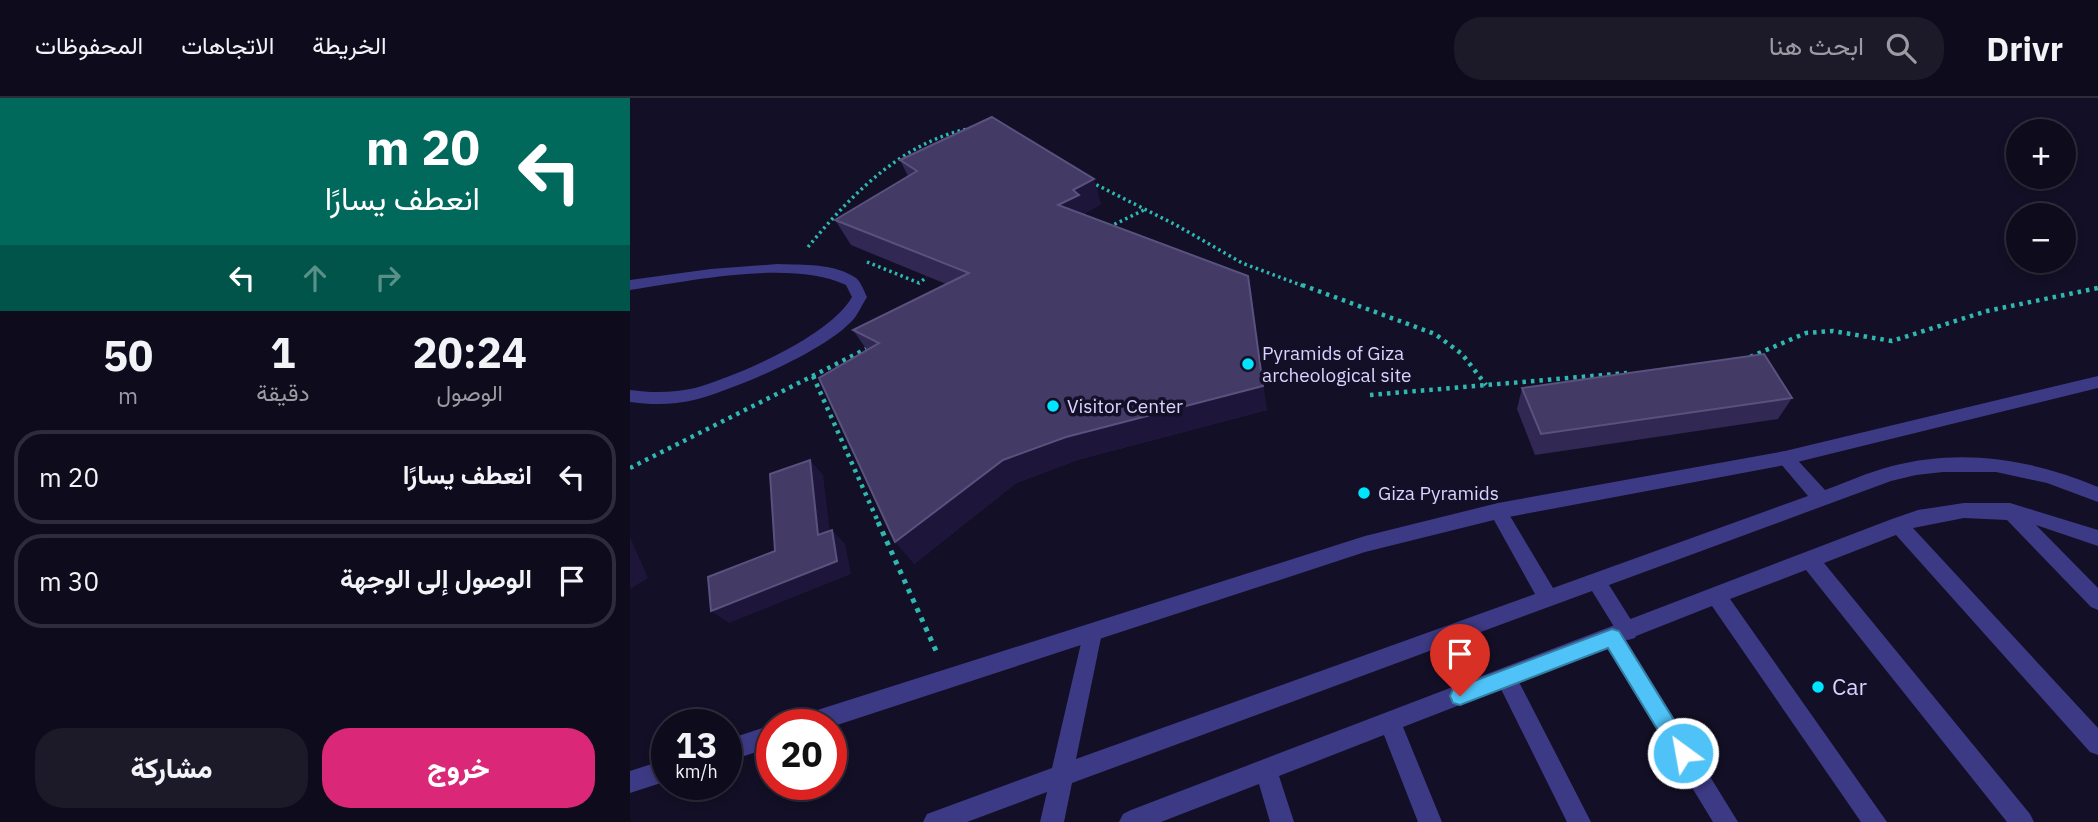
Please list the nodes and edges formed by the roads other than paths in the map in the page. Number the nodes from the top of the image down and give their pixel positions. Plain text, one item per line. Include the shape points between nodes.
1 (630, 285) edge
2 (2098, 382) edge
3 (630, 397) edge
4 (1785, 458) junction
5 (2098, 495) edge
6 (1822, 499) junction
7 (1498, 511) junction
8 (2010, 511) junction
9 (1899, 525) junction
10 (2098, 538) edge
11 (1811, 561) junction
12 (1596, 581) junction
13 (1717, 597) junction
14 (1548, 598) junction
15 (2098, 601) edge
16 (1092, 633) junction
17 (1620, 634) junction
18 (1506, 678) junction
19 (847, 711) edge
20 (1390, 723) junction
21 (2098, 744) edge
22 (1266, 770) junction
23 (651, 775) edge
24 (1060, 776) junction
25 (630, 782) edge
26 (1136, 821) edge
27 (935, 822) edge
28 (1052, 822) edge
29 (1282, 822) edge
30 (1430, 822) edge
31 (1579, 822) edge
32 (1726, 822) edge
33 (1875, 822) edge
34 (2022, 822) edge

1 - 3 street via 731,272 790,270 852,281 859,297 850,316 832,330 737,380 694,394
2 - 4 street
4 - 6 street
4 - 7 street
5 - 6 street via 2026,470 1965,463 1912,468
6 - 12 street
7 - 14 street
7 - 16 street via 1365,544
8 - 9 street via 1961,509
8 - 10 street
8 - 15 street
9 - 11 street
9 - 21 street
11 - 13 street
11 - 34 street
12 - 14 street
12 - 17 street
13 - 17 street
13 - 33 street
14 - 24 street
16 - 19 street
16 - 24 street
17 - 18 street
17 - 32 street
18 - 20 street
18 - 31 street
20 - 22 street
20 - 30 street
22 - 26 street
22 - 29 street
23 - 25 street
24 - 27 street
24 - 28 street

